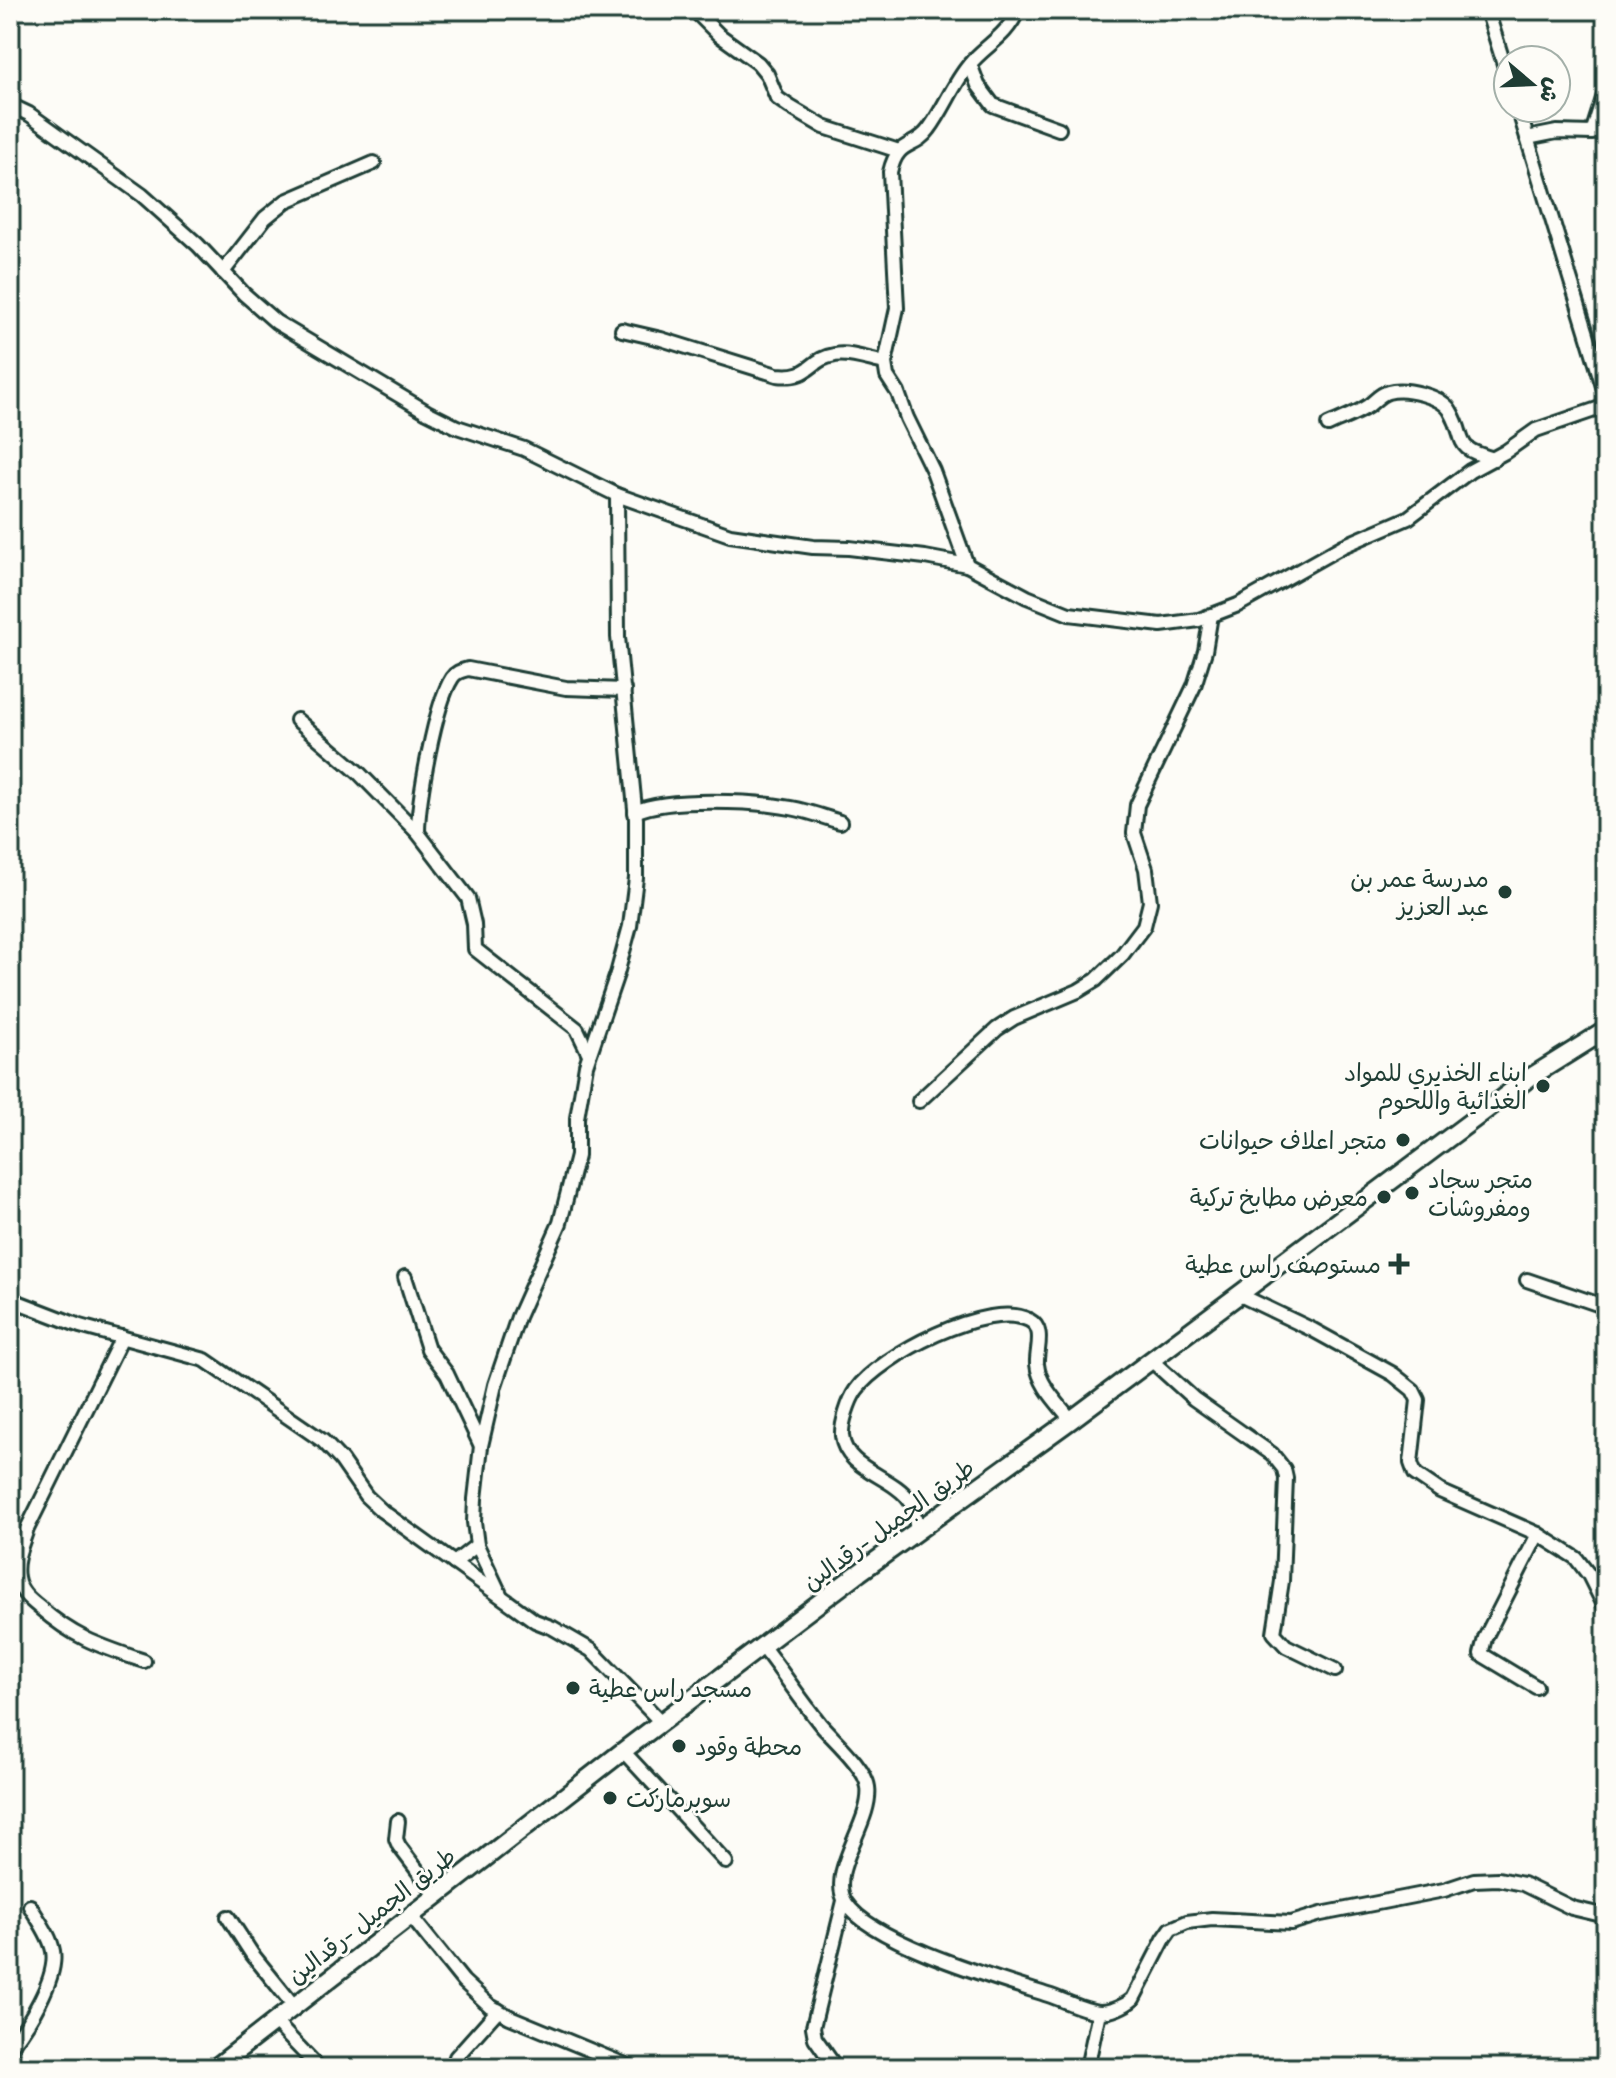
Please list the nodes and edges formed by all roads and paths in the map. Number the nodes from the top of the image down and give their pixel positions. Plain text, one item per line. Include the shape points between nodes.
1 (694, 10) edge
2 (1018, 10) edge
3 (1487, 10) edge
4 (1498, 44) edge
5 (970, 64) junction
6 (1606, 89) edge
7 (10, 105) edge
8 (1523, 124) edge
9 (1059, 129) dead end
10 (1527, 138) junction
11 (899, 151) junction
12 (374, 163) dead end
13 (223, 272) junction
14 (622, 330) dead end
15 (1592, 352) junction
16 (1606, 354) edge
17 (885, 363) junction
18 (1606, 396) edge
19 (1606, 406) edge
20 (1328, 425) dead end
21 (1494, 459) junction
22 (617, 495) junction
23 (967, 565) junction
24 (1211, 615) junction
25 (624, 690) junction
26 (297, 720) dead end
27 (635, 812) junction
28 (840, 822) dead end
29 (418, 833) junction
30 (1604, 1032) edge
31 (589, 1054) junction
32 (919, 1101) dead end
33 (405, 1277) dead end
34 (1527, 1280) dead end
35 (1238, 1294) junction
36 (10, 1299) edge
37 (1606, 1307) edge
38 (122, 1337) junction
39 (1151, 1360) junction
40 (1071, 1420) junction
41 (481, 1446) junction
42 (917, 1530) junction
43 (1538, 1534) junction
44 (477, 1545) junction
45 (454, 1563) junction
46 (500, 1594) junction
47 (1606, 1609) edge
48 (763, 1647) junction
49 (144, 1661) dead end
50 (1335, 1670) dead end
51 (1536, 1687) dead end
52 (662, 1723) junction
53 (623, 1751) junction
54 (398, 1821) dead end
55 (726, 1862) dead end
56 (436, 1895) junction
57 (844, 1901) junction
58 (30, 1906) dead end
59 (410, 1915) junction
60 (1606, 1916) edge
61 (228, 1917) dead end
62 (294, 2006) junction
63 (498, 2010) junction
64 (1099, 2012) junction
65 (274, 2021) junction
66 (10, 2049) edge
67 (20, 2068) edge
68 (215, 2068) edge
69 (319, 2068) edge
70 (453, 2068) edge
71 (633, 2068) edge
72 (836, 2068) edge
73 (1087, 2068) edge

1 - 11 street via 758,63 777,98 790,107 824,127
2 - 5 street via 1013,22
3 - 4 street
5 - 9 street via 993,105
5 - 11 street via 929,129
6 - 10 street via 1592,133
7 - 13 street via 142,195
8 - 10 street
10 - 15 street
11 - 17 street via 890,172 897,308
12 - 13 street via 286,201 265,218
13 - 22 street via 276,322 427,412 524,449
14 - 17 street via 777,375 795,377 838,354
15 - 16 street
15 - 18 street
17 - 23 street
19 - 21 street via 1536,430
20 - 21 street via 1398,390 1451,410 1465,447
21 - 24 street via 1408,518
22 - 23 street via 730,535
22 - 25 street via 618,637
23 - 24 street via 1069,614 1161,625
24 - 32 street via 1194,686 1137,805 1134,833 1150,902 1144,926 1096,980 997,1029
25 - 27 street
25 - 29 street via 566,688 468,669 457,672 444,697 430,751
26 - 29 street
27 - 28 street via 664,803 711,803 791,808
27 - 31 street via 630,926
29 - 31 street via 468,898 475,949 577,1029
30 - 35 main road, طريق الجميل -رقدالين via 1529,1078
31 - 41 street via 580,1092 577,1156 560,1223 518,1317
33 - 41 street via 428,1349 447,1374
34 - 37 street
35 - 39 main road, طريق الجميل -رقدالين
35 - 43 street via 1405,1382 1418,1400 1411,1463 1415,1474 1440,1491
36 - 38 street
38 - 45 street via 218,1366 323,1441 374,1504
38 - 49 street via 27,1529 17,1580 24,1594 64,1628
39 - 40 main road, طريق الجميل -رقدالين
39 - 50 street via 1284,1469 1282,1581 1274,1633 1286,1646
40 - 42 main road, طريق الجميل -رقدالين
40 - 42 street via 1040,1380 1040,1337 1028,1319 979,1317 949,1327 873,1372 855,1391 842,1433 845,1447 912,1503
41 - 44 street
42 - 48 main road, طريق الجميل -رقدالين
43 - 47 street via 1576,1558
43 - 51 street via 1481,1654
44 - 45 street
44 - 46 street
45 - 46 street
46 - 52 street via 535,1621 591,1650
48 - 52 main road, طريق الجميل -رقدالين
48 - 57 street via 868,1787 868,1803 845,1862
52 - 53 main road, طريق الجميل -رقدالين
53 - 55 street
53 - 56 main road, طريق الجميل -رقدالين
54 - 56 street via 399,1846
56 - 59 main road, طريق الجميل -رقدالين
57 - 64 street via 872,1926 949,1962
57 - 72 street via 813,2027
58 - 66 street via 54,1957 28,2025
59 - 62 main road, طريق الجميل -رقدالين
59 - 63 street via 463,1981
60 - 64 street via 1498,1879 1474,1880 1291,1923 1187,1922 1171,1929 1133,1999
61 - 62 street
62 - 65 main road, طريق الجميل -رقدالين
63 - 70 street via 462,2049
63 - 71 street
64 - 73 street
65 - 68 main road, طريق الجميل -رقدالين
65 - 69 street
66 - 67 street

